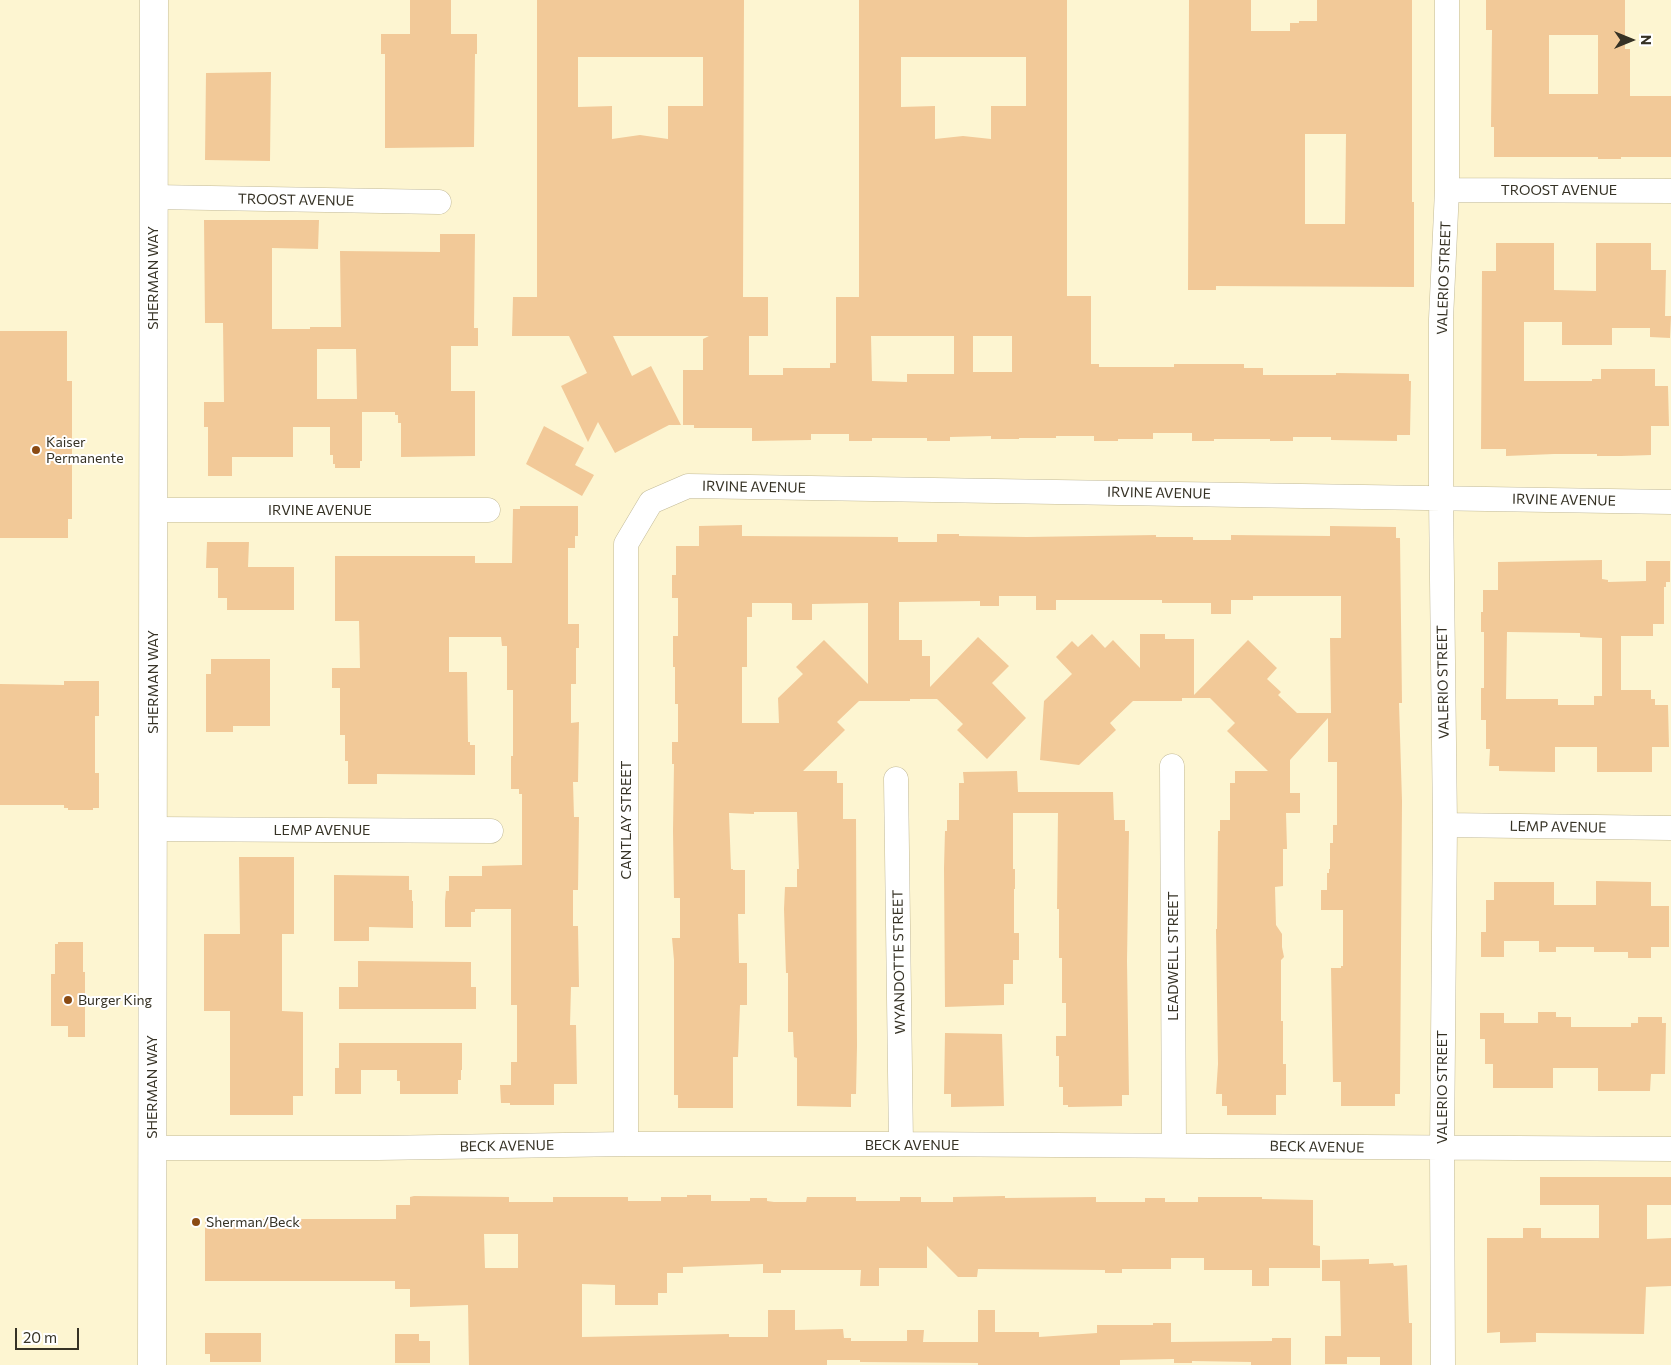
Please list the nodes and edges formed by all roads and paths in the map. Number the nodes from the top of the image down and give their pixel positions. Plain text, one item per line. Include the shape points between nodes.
1 (154, 0) edge
2 (1447, 0) edge
3 (1447, 190) junction
4 (1671, 191) edge
5 (154, 197) junction
6 (439, 202) dead end
7 (1441, 498) junction
8 (651, 502) joint
9 (1671, 502) edge
10 (153, 510) junction
11 (488, 510) dead end
12 (1172, 766) dead end
13 (896, 780) dead end
14 (1445, 825) junction
15 (1671, 828) edge
16 (153, 829) junction
17 (491, 831) dead end
18 (626, 1144) junction
19 (901, 1144) junction
20 (1174, 1145) junction
21 (152, 1148) junction
22 (1442, 1148) junction
23 (1671, 1149) edge
24 (152, 1365) edge
25 (1443, 1365) edge

1 - 5 main road, SHERMAN WAY
2 - 3 street, VALERIO STREET
3 - 4 street, TROOST AVENUE
3 - 7 street, VALERIO STREET via 1441,319
5 - 6 street, TROOST AVENUE
5 - 10 main road, SHERMAN WAY
7 - 8 street, IRVINE AVENUE via 688,486
7 - 9 street, IRVINE AVENUE
7 - 14 street, VALERIO STREET
8 - 18 street, CANTLAY STREET via 626,544
10 - 11 street, IRVINE AVENUE
10 - 16 main road, SHERMAN WAY
12 - 20 street, LEADWELL STREET
13 - 19 street, WYANDOTTE STREET
14 - 15 street, LEMP AVENUE
14 - 22 street, VALERIO STREET
16 - 17 street, LEMP AVENUE
16 - 21 main road, SHERMAN WAY
18 - 19 street, BECK AVENUE
18 - 21 street, BECK AVENUE
19 - 20 street, BECK AVENUE
20 - 22 street, BECK AVENUE
21 - 24 main road, SHERMAN WAY
22 - 23 street, BECK AVENUE
22 - 25 street, VALERIO STREET

